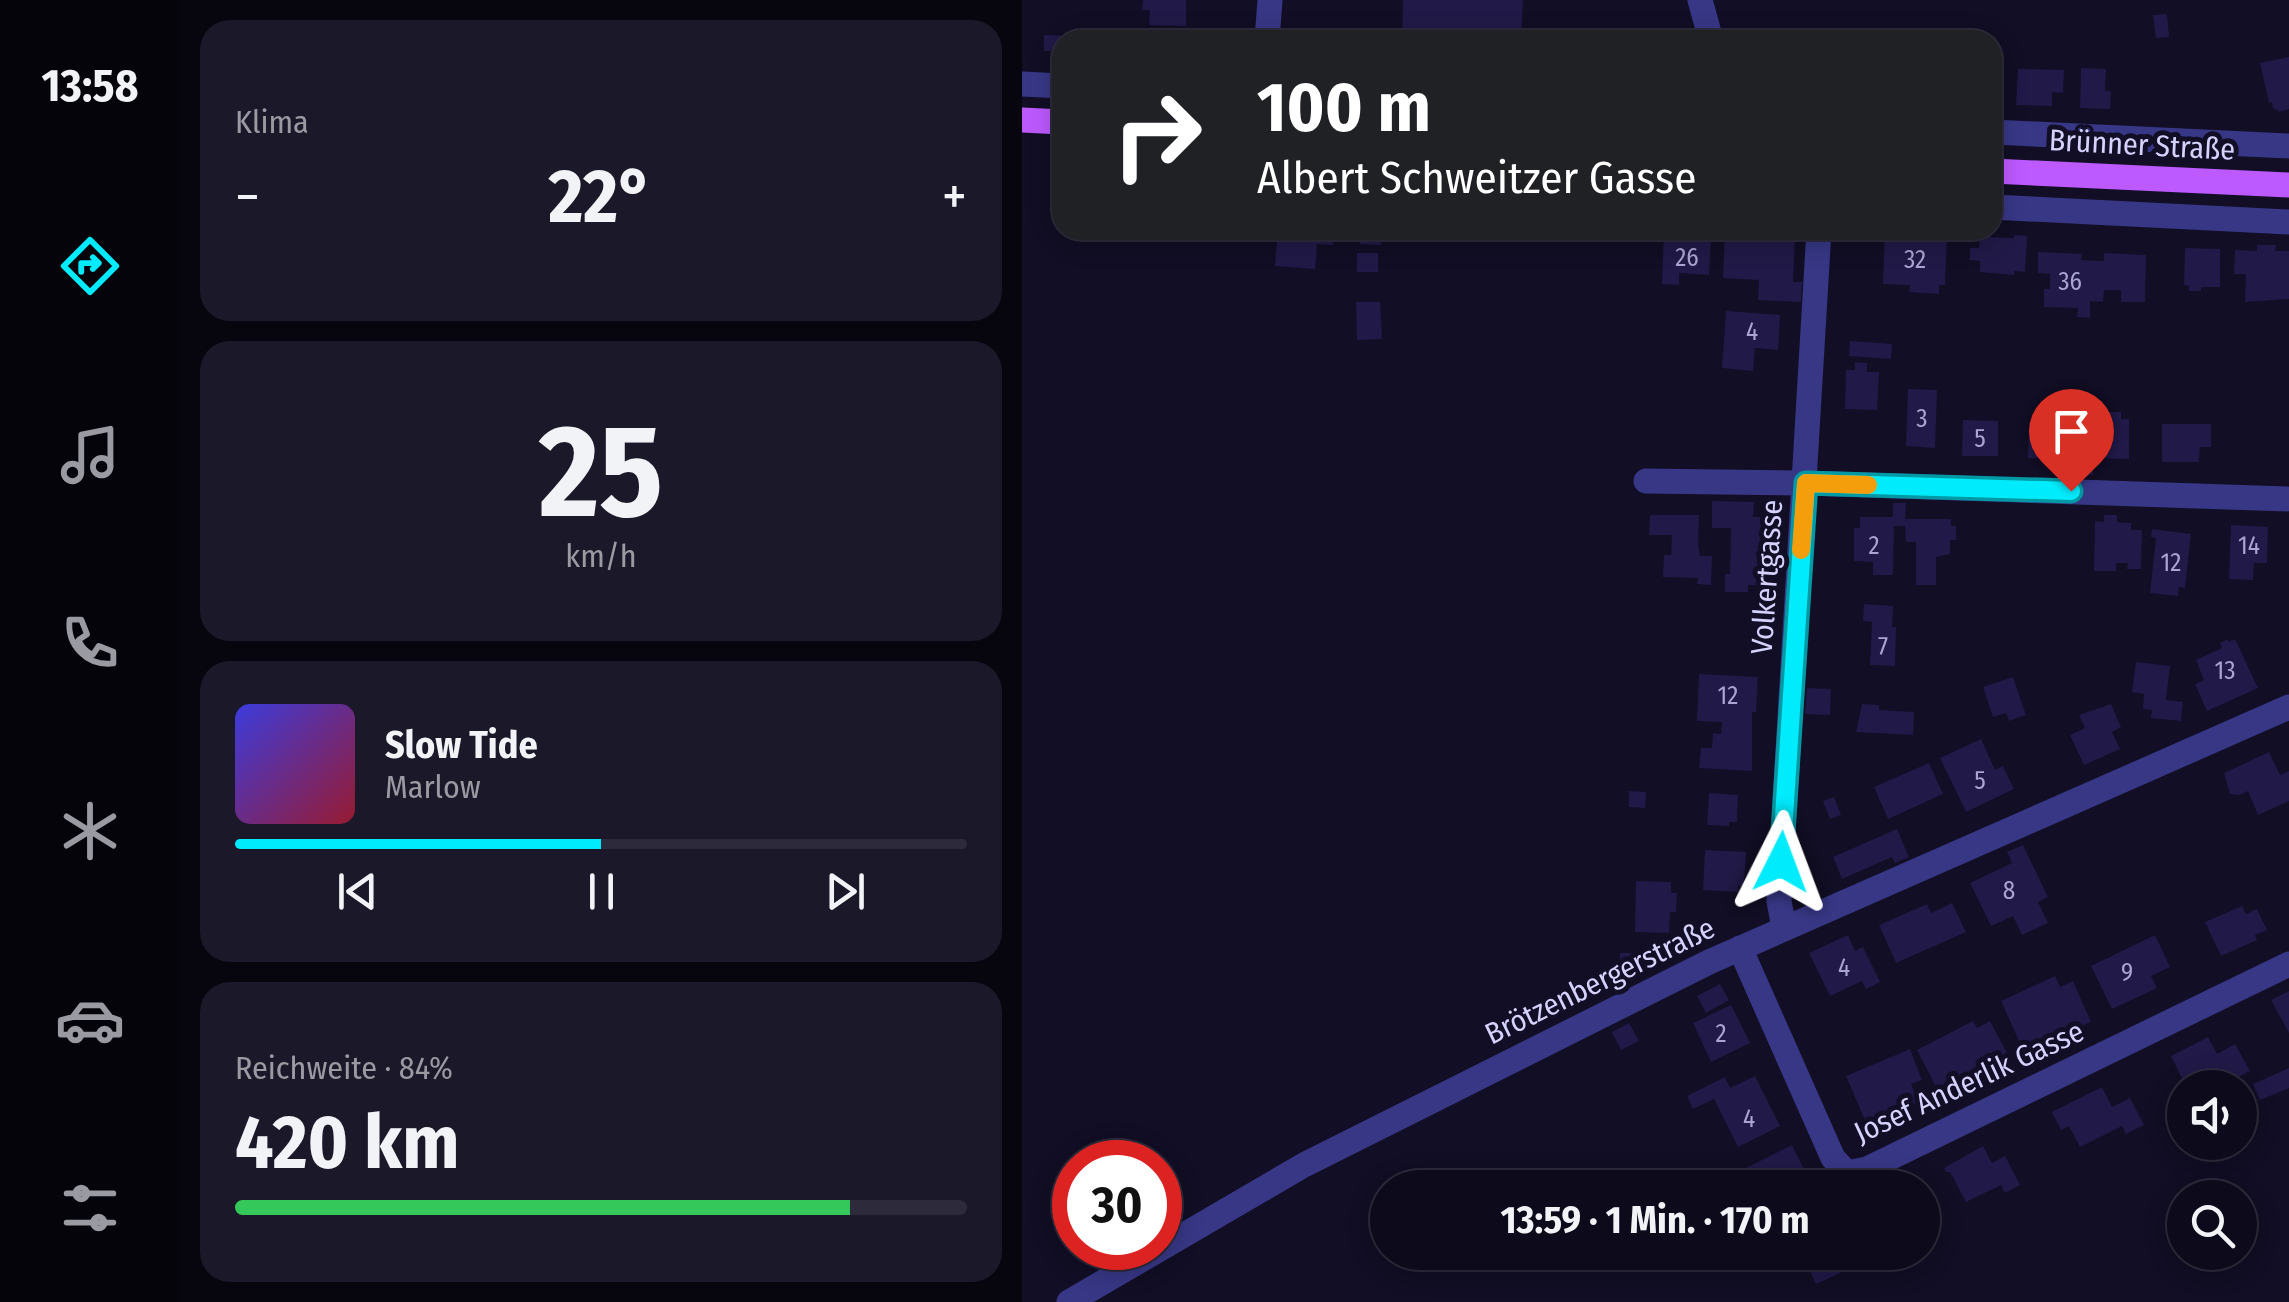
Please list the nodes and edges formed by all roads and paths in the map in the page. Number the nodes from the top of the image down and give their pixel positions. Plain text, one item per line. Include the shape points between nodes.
1 (1270, 0) edge
2 (1700, 0) edge
3 (1268, 30) edge
4 (1708, 30) edge
5 (1022, 84) edge
6 (1052, 86) edge
7 (1022, 120) edge
8 (1052, 122) edge
9 (2002, 132) edge
10 (2288, 146) edge
11 (2002, 171) edge
12 (2288, 185) edge
13 (2002, 208) edge
14 (2288, 222) edge
15 (1818, 240) edge
16 (1646, 481) dead end
17 (1806, 483) junction
18 (2287, 498) edge
19 (2288, 708) edge
20 (1784, 928) junction
21 (1740, 948) junction
22 (2288, 964) edge
23 (1069, 1302) edge

1 - 3 street
2 - 4 street
5 - 6 street
7 - 8 main road
9 - 10 street
11 - 12 main road, Brünner Straße
13 - 14 street
15 - 17 street, Volkertgasse
16 - 17 street
17 - 18 street
17 - 20 street, Volkertgasse via 1778,901
19 - 20 street, Brötzenbergerstraße
20 - 21 street, Brötzenbergerstraße
21 - 22 street, Josef Anderlik Gasse via 1832,1158 1848,1173
21 - 23 street, Brötzenbergerstraße via 1320,1156

